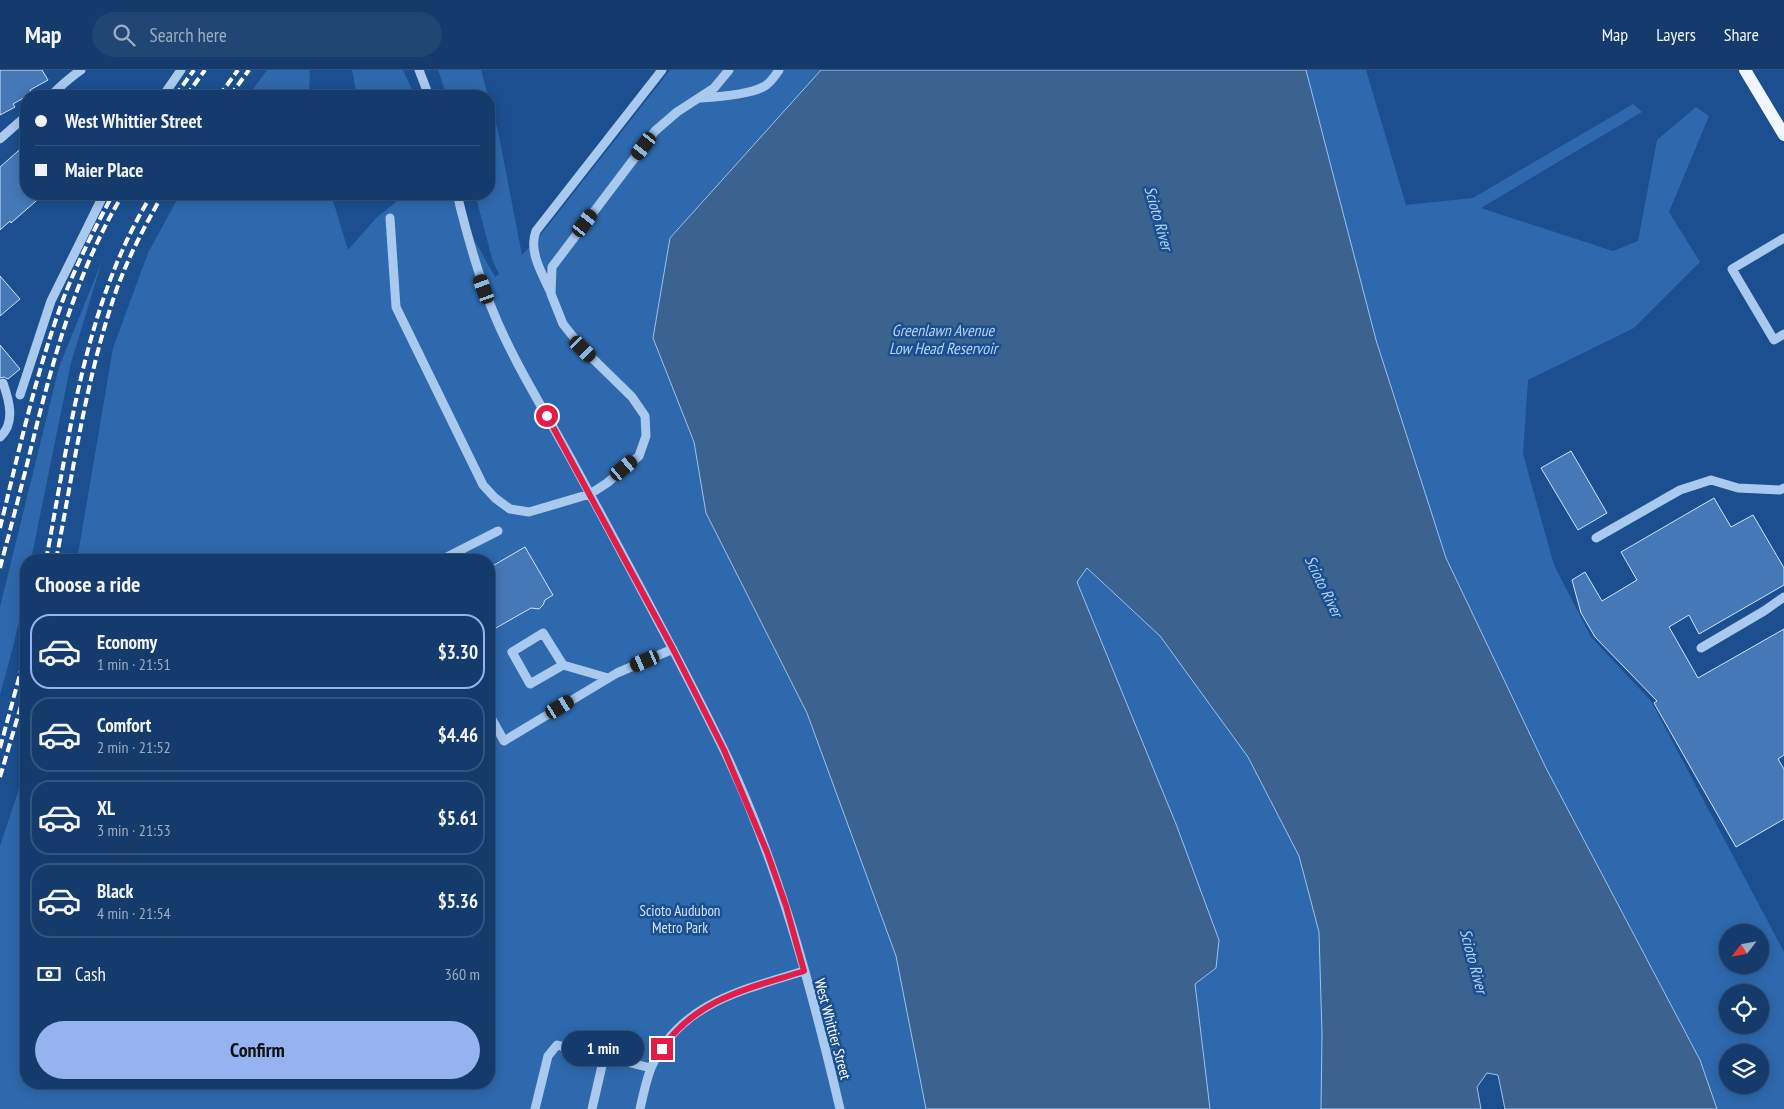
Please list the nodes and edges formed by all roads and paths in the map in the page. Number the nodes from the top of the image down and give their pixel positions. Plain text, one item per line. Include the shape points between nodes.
1 (81, 70) edge
2 (181, 70) edge
3 (419, 70) edge
4 (662, 70) edge
5 (729, 70) edge
6 (780, 70) edge
7 (1745, 70) edge
8 (66, 75) edge
9 (57, 90) edge
10 (167, 90) edge
11 (427, 90) edge
12 (700, 98) junction
13 (20, 121) edge
14 (1784, 135) edge
15 (0, 139) edge
16 (101, 200) edge
17 (458, 200) edge
18 (390, 218) dead end
19 (1784, 238) edge
20 (551, 294) junction
21 (1784, 334) edge
22 (4, 383) dead end
23 (20, 395) dead end
24 (0, 437) edge
25 (1784, 488) edge
26 (590, 494) junction
27 (498, 531) dead end
28 (1596, 538) dead end
29 (453, 554) edge
30 (1784, 597) edge
31 (1701, 648) dead end
32 (673, 649) junction
33 (563, 665) junction
34 (608, 678) junction
35 (495, 725) edge
36 (804, 971) junction
37 (604, 1057) junction
38 (652, 1068) junction
39 (535, 1109) edge
40 (592, 1109) edge
41 (640, 1109) edge
42 (840, 1109) edge

1 - 8 street
2 - 10 street
3 - 11 street
4 - 20 street via 536,231 533,248
5 - 12 street via 714,88
6 - 12 street via 763,87
7 - 14 main road
8 - 9 street via 64,84
12 - 20 street via 655,131 552,267
13 - 15 street
16 - 23 street via 51,301
17 - 26 street, West Whittier Street via 479,273 504,336
18 - 26 street via 396,307 484,485 510,509 529,512
19 - 21 street via 1732,268 1774,340
20 - 26 street via 564,324 583,349 632,397 645,416 646,436 639,456
22 - 24 street via 10,414 8,427
25 - 28 street via 1738,488 1711,480 1680,490
26 - 32 street, West Whittier Street
27 - 29 street
30 - 31 street
32 - 34 street
32 - 36 street, West Whittier Street via 724,750 767,852
33 - 33 street via 543,633 512,652 530,684
33 - 34 street
34 - 35 street via 504,741
36 - 38 street via 730,995 700,1011 672,1034
36 - 42 street, West Whittier Street
37 - 38 street
37 - 39 street via 557,1045 548,1056
37 - 40 street
38 - 41 street

